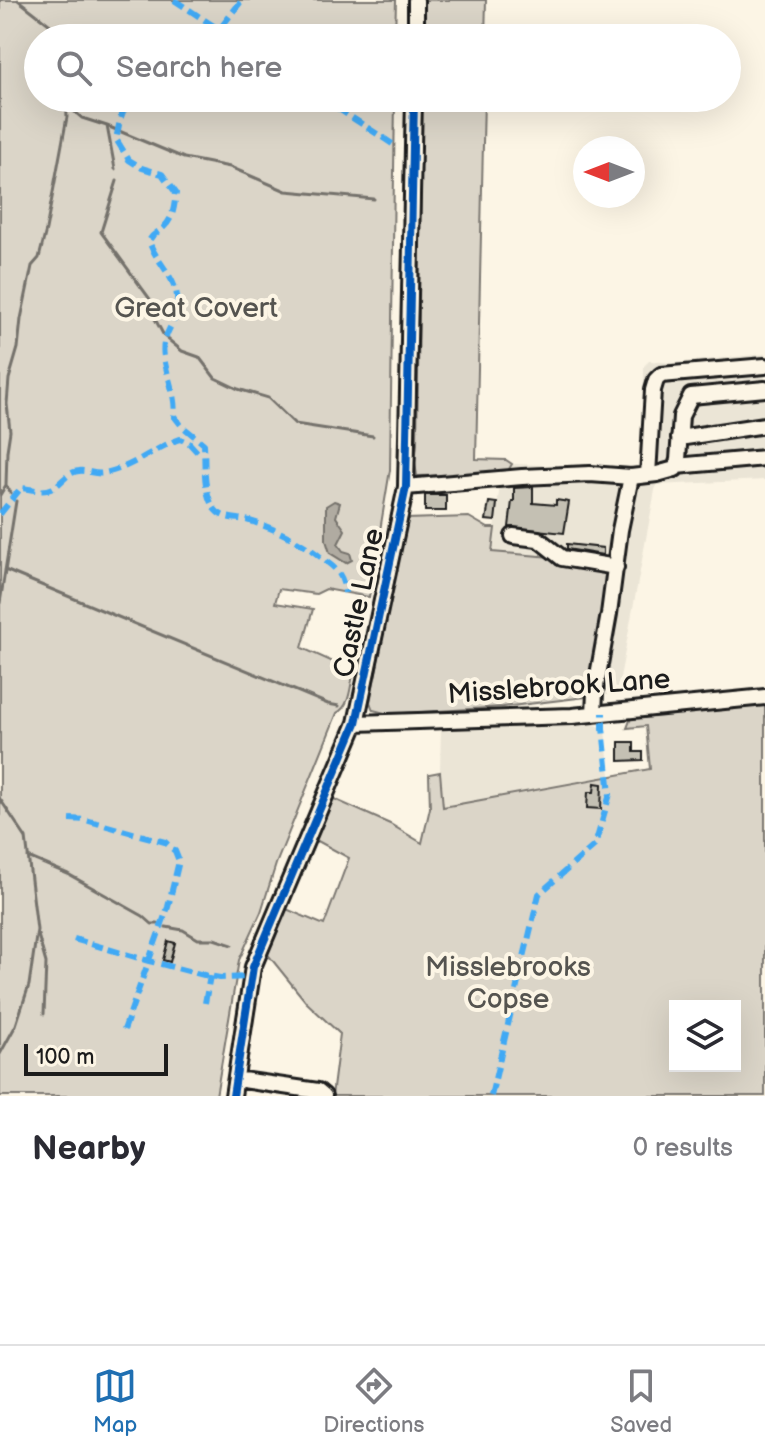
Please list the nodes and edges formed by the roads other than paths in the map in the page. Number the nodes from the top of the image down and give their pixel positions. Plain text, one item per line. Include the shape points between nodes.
1 (416, 0) edge
2 (416, 24) edge
3 (414, 112) edge
4 (765, 366) edge
5 (765, 389) edge
6 (765, 425) edge
7 (679, 438) junction
8 (765, 458) edge
9 (676, 466) junction
10 (648, 475) junction
11 (631, 477) junction
12 (406, 487) junction
13 (513, 536) dead end
14 (616, 567) junction
15 (765, 697) edge
16 (594, 714) junction
17 (356, 723) junction
18 (236, 1079) junction
19 (233, 1096) edge
20 (324, 1096) edge

1 - 2 street
3 - 12 street, Castle Lane
4 - 10 street via 661,375 653,390
5 - 7 street via 691,396 681,416
6 - 7 street
7 - 9 street
8 - 9 street
9 - 10 street
10 - 11 street
11 - 12 street via 522,477
11 - 14 street
12 - 17 street, Castle Lane
13 - 14 street via 538,539 562,558
14 - 16 street
15 - 16 street, Misslebrook Lane
16 - 17 street, Misslebrook Lane
17 - 18 street, Castle Lane via 253,967
18 - 19 street, Castle Lane
18 - 20 street

